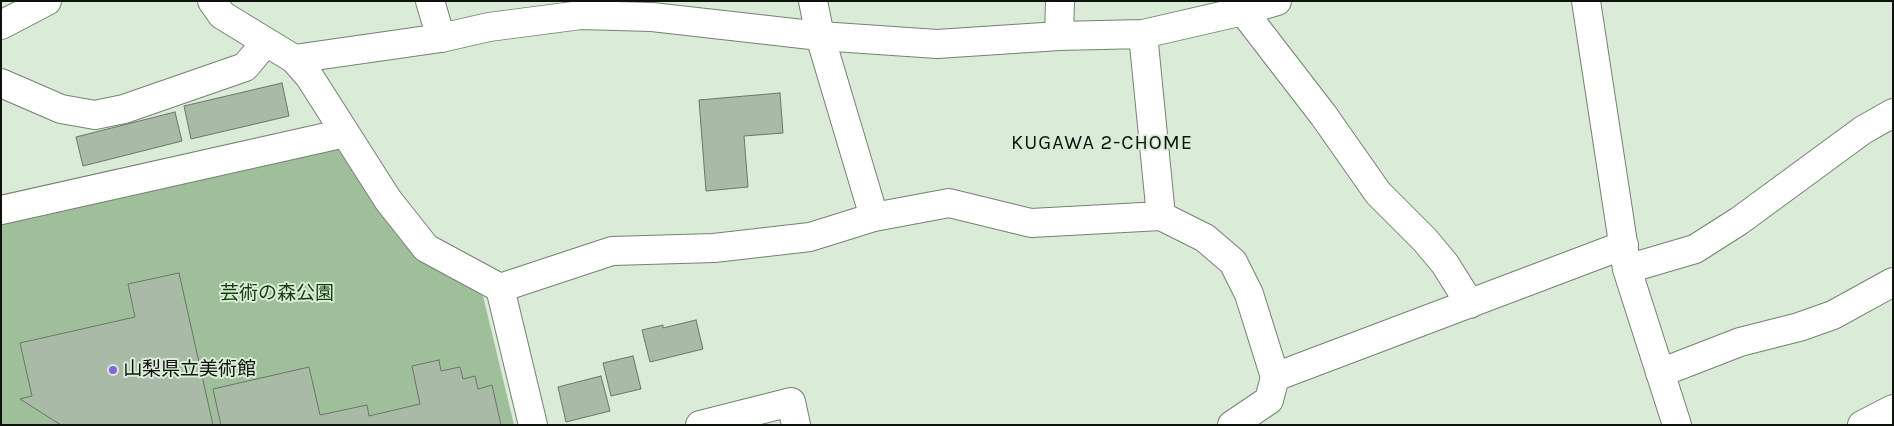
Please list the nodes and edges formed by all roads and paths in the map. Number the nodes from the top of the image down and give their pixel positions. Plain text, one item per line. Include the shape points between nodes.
1 (47, 1) edge
2 (212, 1) edge
3 (430, 1) edge
4 (813, 1) edge
5 (1060, 1) edge
6 (1277, 1) edge
7 (1586, 1) edge
8 (638, 9) edge
9 (1243, 11) junction
10 (1, 25) edge
11 (1143, 34) junction
12 (820, 36) junction
13 (1059, 36) junction
14 (441, 38) junction
15 (265, 43) junction
16 (294, 58) junction
17 (1, 83) edge
18 (1893, 113) edge
19 (345, 133) junction
20 (1, 210) edge
21 (1161, 216) junction
22 (874, 217) junction
23 (1626, 257) junction
24 (1893, 282) edge
25 (500, 288) junction
26 (1470, 304) junction
27 (1660, 373) junction
28 (1275, 377) junction
29 (1893, 409) edge
30 (533, 425) edge
31 (700, 425) edge
32 (796, 425) edge
33 (1232, 425) edge
34 (1677, 425) edge
35 (1862, 425) edge

1 - 10 main road
2 - 15 main road via 222,15
3 - 14 main road
4 - 12 main road
5 - 13 main road
6 - 9 main road
7 - 23 main road
8 - 12 main road
8 - 14 main road via 489,28
9 - 11 main road
9 - 26 main road via 1324,116 1378,193 1425,240
11 - 13 main road
11 - 21 main road
12 - 13 main road via 937,44
12 - 22 main road
14 - 16 main road
15 - 16 main road
15 - 17 main road via 245,67 124,109 95,115 61,109
16 - 19 main road via 310,76
18 - 23 main road via 1862,130 1739,221 1695,249
19 - 20 main road
19 - 25 main road via 388,200 426,248
21 - 22 main road via 1031,223 949,203
21 - 28 main road via 1205,238 1234,262 1249,294
22 - 25 main road via 810,237 714,248 612,252
23 - 26 main road
23 - 27 main road
24 - 27 main road via 1834,315 1740,342
25 - 30 main road
26 - 28 main road
27 - 34 main road
28 - 33 main road via 1269,400
29 - 35 main road
31 - 32 main road via 791,402

